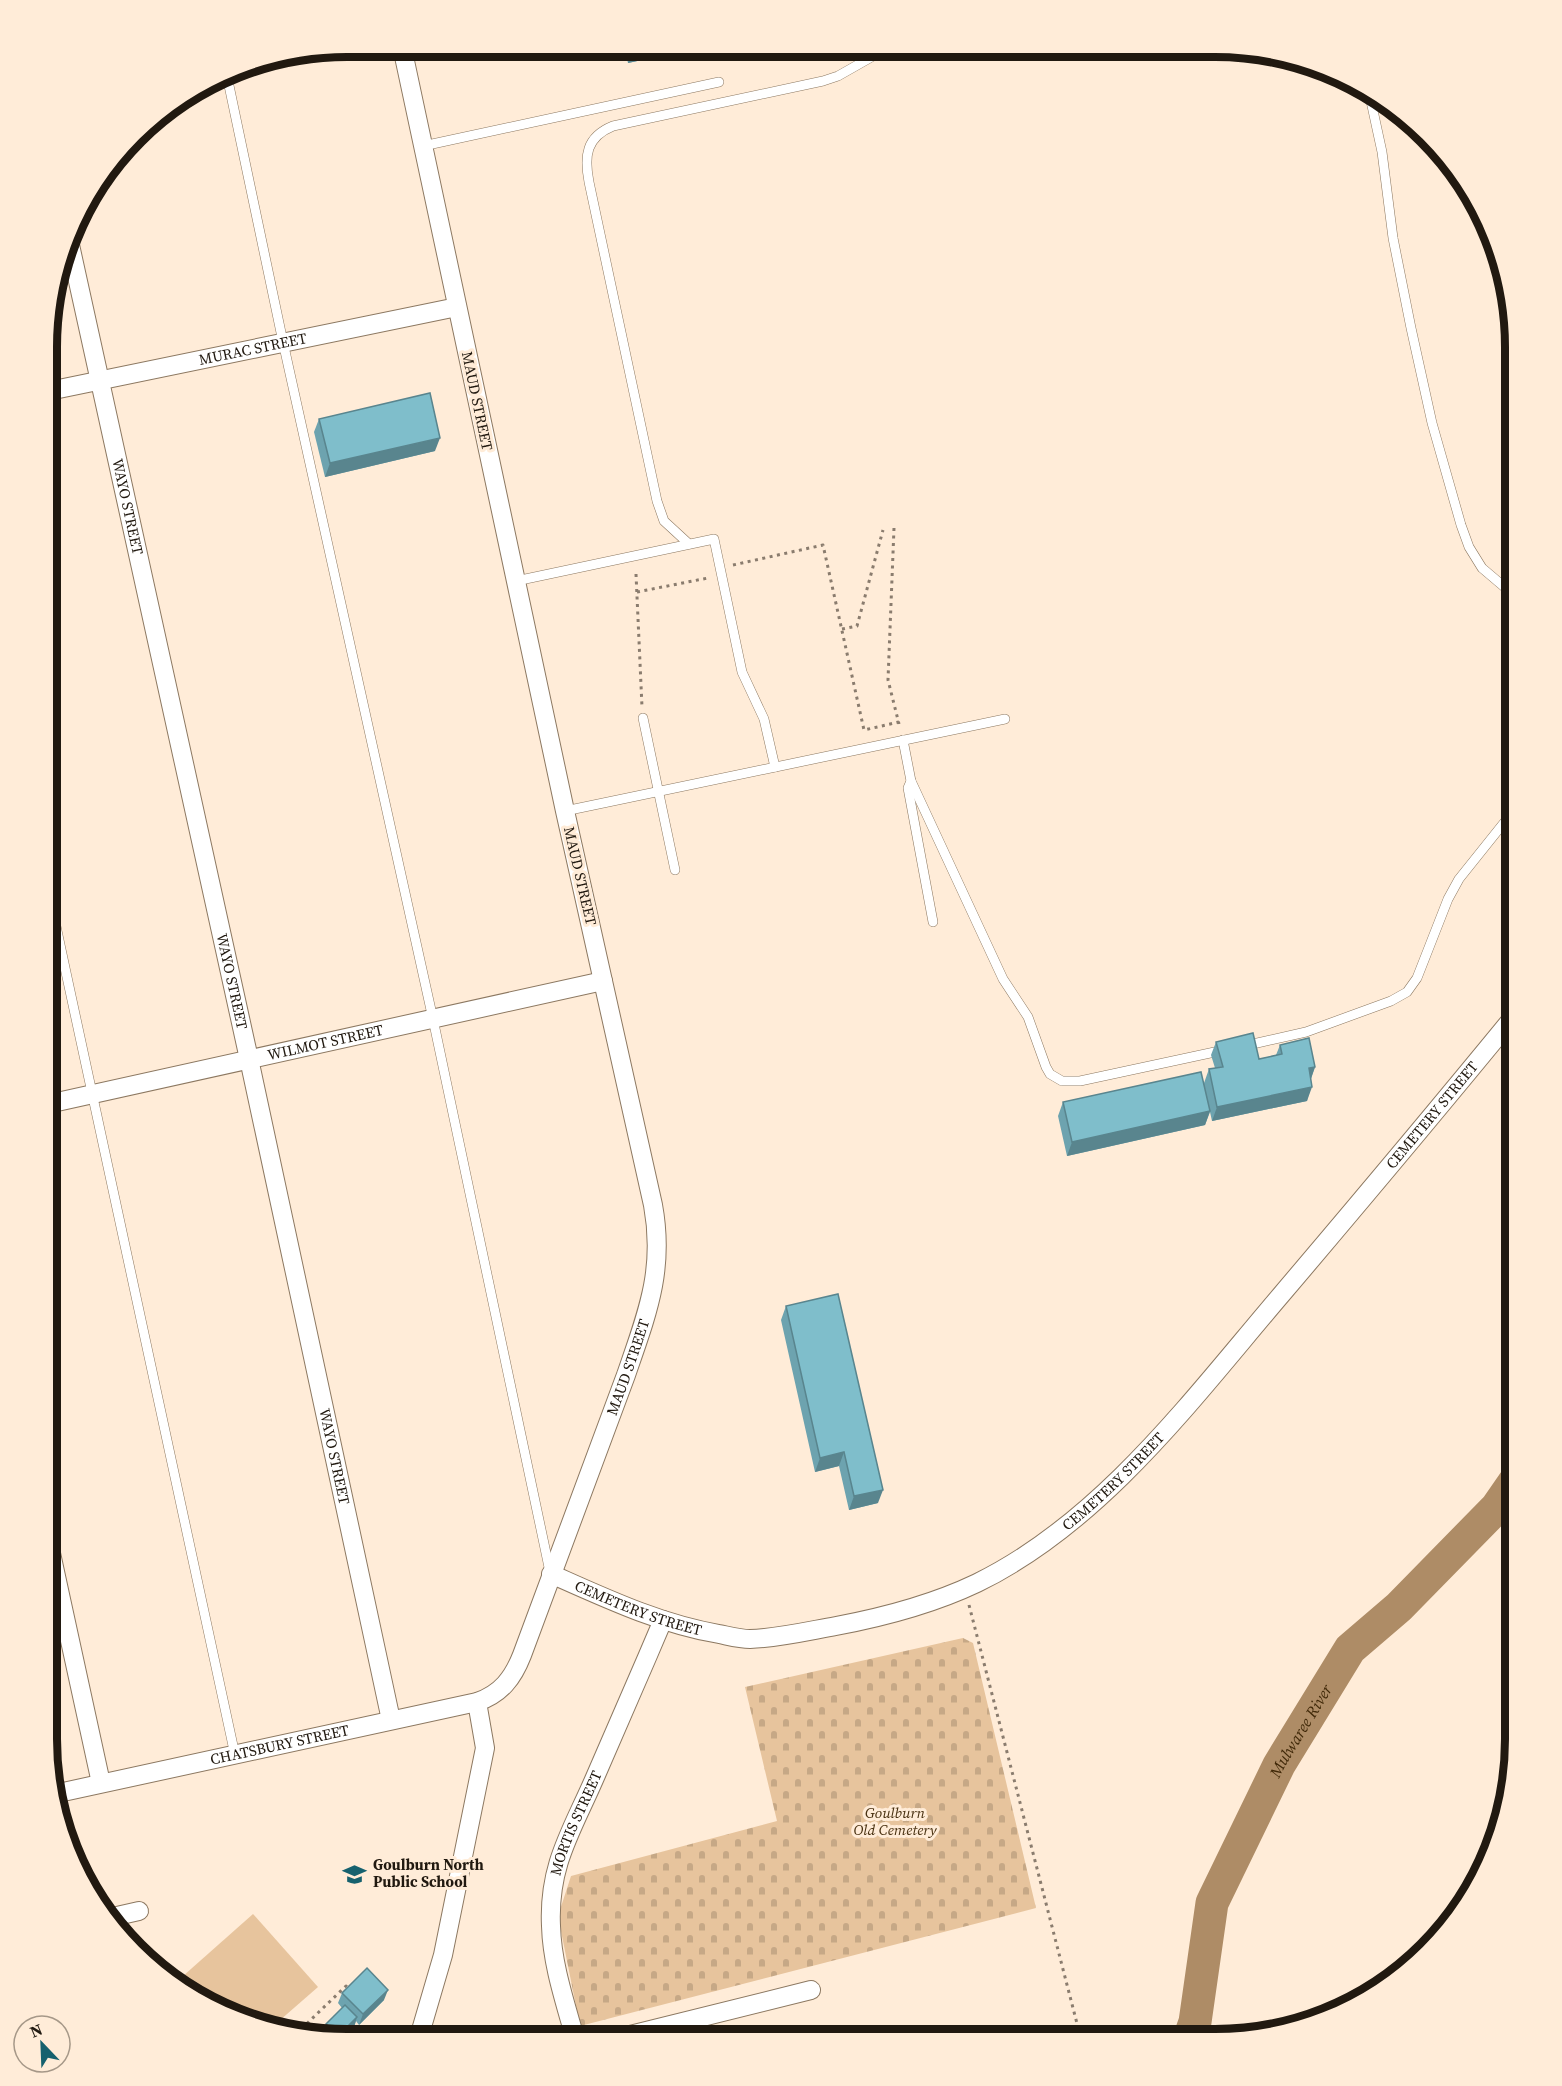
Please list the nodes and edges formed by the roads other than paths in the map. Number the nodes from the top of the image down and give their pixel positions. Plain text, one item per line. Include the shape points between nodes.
1 (404, 57) edge
2 (871, 57) edge
3 (719, 82) dead end
4 (228, 83) edge
5 (1371, 103) edge
6 (423, 146) junction
7 (72, 254) edge
8 (457, 307) junction
9 (283, 342) junction
10 (99, 380) junction
11 (57, 389) edge
12 (689, 544) junction
13 (516, 581) junction
14 (1505, 588) edge
15 (643, 718) road end
16 (1005, 718) dead end
17 (903, 740) junction
18 (775, 767) junction
19 (911, 781) junction
20 (658, 791) junction
21 (565, 811) junction
22 (1505, 822) edge
23 (675, 870) dead end
24 (933, 922) dead end
25 (57, 929) edge
26 (603, 981) junction
27 (433, 1018) junction
28 (1505, 1027) edge
29 (249, 1059) junction
30 (94, 1095) junction
31 (57, 1102) edge
32 (550, 1574) junction
33 (57, 1581) edge
34 (663, 1620) junction
35 (503, 1688) joint
36 (477, 1702) junction
37 (391, 1720) junction
38 (235, 1755) junction
39 (101, 1784) junction
40 (62, 1792) edge
41 (139, 1911) dead end
42 (117, 1916) edge
43 (811, 1990) dead end
44 (421, 2029) edge
45 (572, 2029) edge
46 (654, 2029) edge

1 - 6 street, MAUD STREET
2 - 12 lane via 823,81 621,123 600,132 586,157 657,501 664,521
3 - 6 lane
4 - 9 lane
5 - 14 lane via 1395,247 1432,423 1469,547 1482,568
6 - 8 street, MAUD STREET
7 - 10 street, WAYO STREET
8 - 9 street, MURAC STREET
8 - 13 street, MAUD STREET
9 - 10 street, MURAC STREET
9 - 27 lane
10 - 11 street, MURAC STREET
10 - 29 street, WAYO STREET
12 - 13 lane
12 - 18 lane via 714,539 742,672 764,719
13 - 21 street, MAUD STREET
15 - 20 lane
16 - 17 lane
17 - 18 lane
17 - 19 lane
18 - 20 lane
19 - 22 lane via 1003,979 1028,1017 1046,1067 1056,1078 1070,1082 1306,1032 1400,997 1416,978 1459,879
19 - 24 lane via 908,788
20 - 21 lane
20 - 23 lane
21 - 26 street, MAUD STREET
25 - 30 lane
26 - 27 street, WILMOT STREET
26 - 32 street, MAUD STREET via 653,1205 658,1262 626,1375
27 - 29 street, WILMOT STREET
27 - 32 lane
28 - 34 street, CEMETERY STREET via 1139,1459 1083,1512 1034,1549 968,1587 924,1605 796,1634 748,1639
29 - 30 street, WILMOT STREET
29 - 37 street, WAYO STREET
30 - 31 street, WILMOT STREET
30 - 38 lane
32 - 34 street, CEMETERY STREET
32 - 35 street, MAUD STREET via 518,1666
33 - 39 street
34 - 45 street, MORTIS STREET via 558,1863 550,1927 558,1978
35 - 36 street, CHATSBURY STREET
36 - 37 street, CHATSBURY STREET
36 - 44 street via 485,1748 443,1955
37 - 38 street, CHATSBURY STREET
38 - 39 street, CHATSBURY STREET
39 - 40 street, CHATSBURY STREET
41 - 42 street
43 - 46 street

